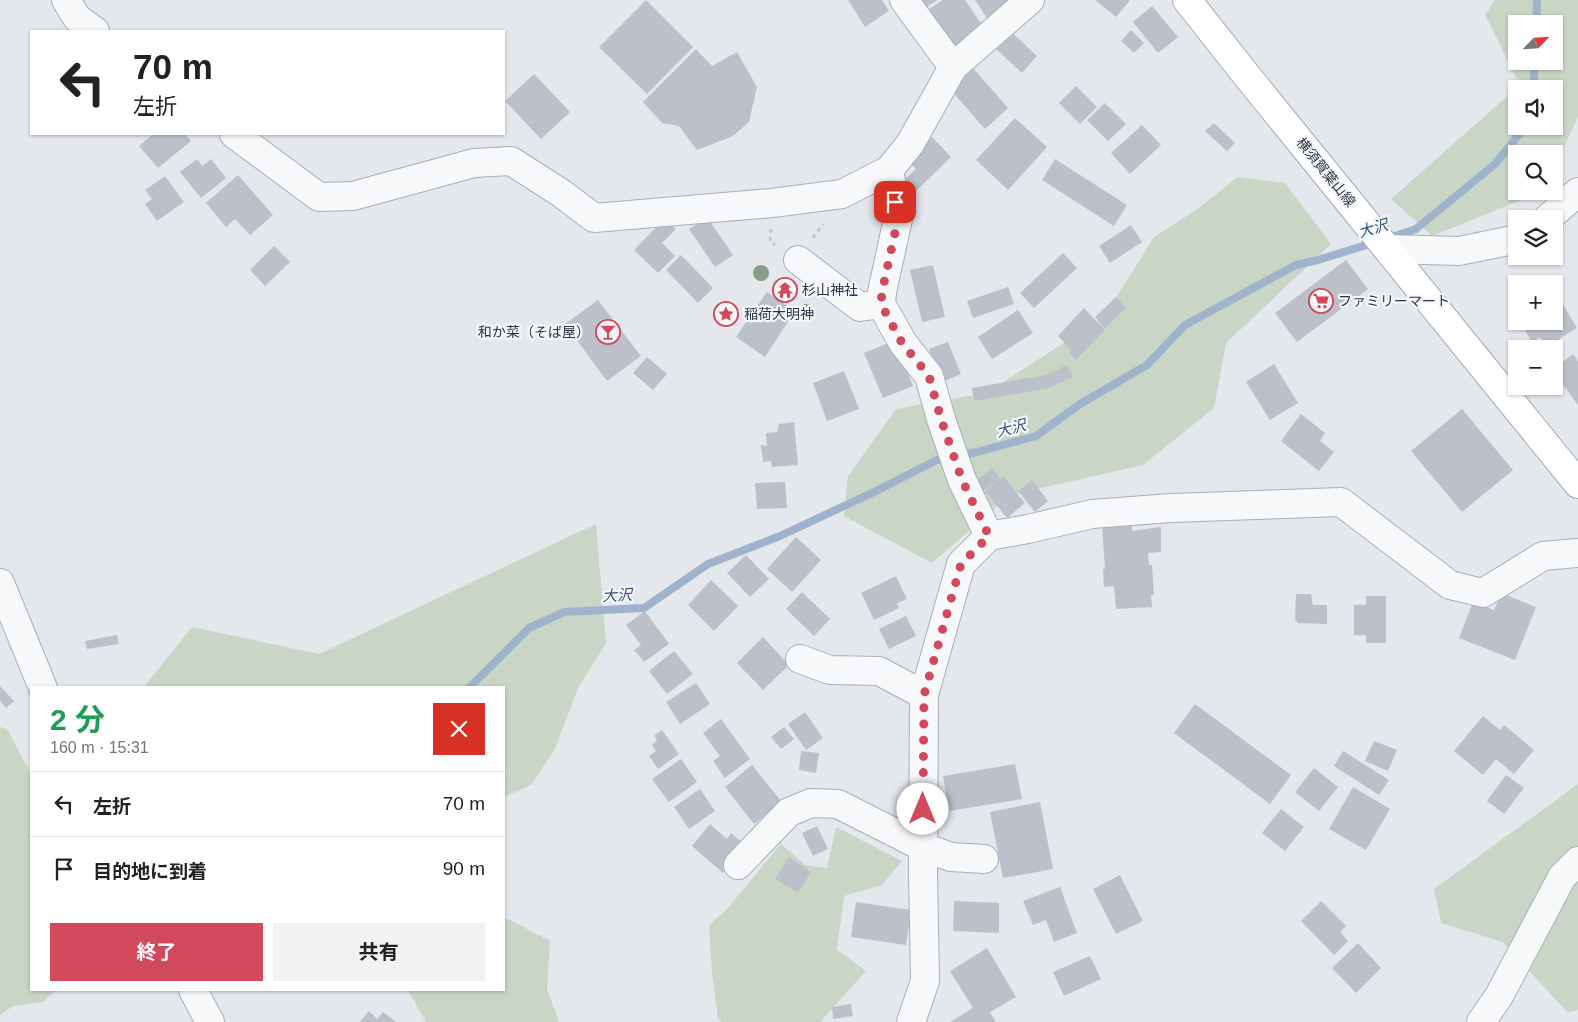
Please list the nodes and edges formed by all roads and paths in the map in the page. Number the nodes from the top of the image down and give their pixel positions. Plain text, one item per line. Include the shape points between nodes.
1 (66, 0) edge
2 (904, 0) edge
3 (1030, 0) edge
4 (1187, 0) edge
5 (94, 30) edge
6 (954, 67) junction
7 (235, 135) edge
8 (890, 170) junction
9 (1578, 192) edge
10 (772, 203) junction
11 (1557, 210) edge
12 (1508, 241) edge
13 (1388, 249) junction
14 (798, 260) joint
15 (881, 304) junction
16 (1578, 484) edge
17 (989, 536) junction
18 (1578, 554) edge
19 (0, 583) edge
20 (800, 659) dead end
21 (42, 686) edge
22 (924, 695) junction
23 (923, 847) junction
24 (984, 859) dead end
25 (1578, 861) edge
26 (738, 865) dead end
27 (194, 991) edge
28 (210, 1022) edge
29 (911, 1022) edge
30 (1481, 1022) edge

1 - 5 street via 77,18
2 - 6 street
3 - 6 street
4 - 13 main road, 横須賀葉山線
6 - 8 street via 910,144
7 - 10 street via 319,197 353,196 474,163 511,161 594,218
8 - 10 street via 842,194
8 - 15 street via 898,219
9 - 11 street
10 - 14 path via 770,241
12 - 13 street via 1459,251
13 - 16 main road, 横須賀葉山線
14 - 15 street via 860,307
15 - 17 street via 902,343 929,376 962,480
17 - 18 street via 1092,514 1341,502 1450,585 1483,593 1543,556
17 - 22 street via 961,564
19 - 21 street
20 - 22 street via 830,670 879,671
22 - 23 street
23 - 24 street via 951,857
23 - 26 street via 838,804 811,803 789,812
23 - 29 street via 925,982
25 - 30 street via 1562,877 1500,996
27 - 28 street

